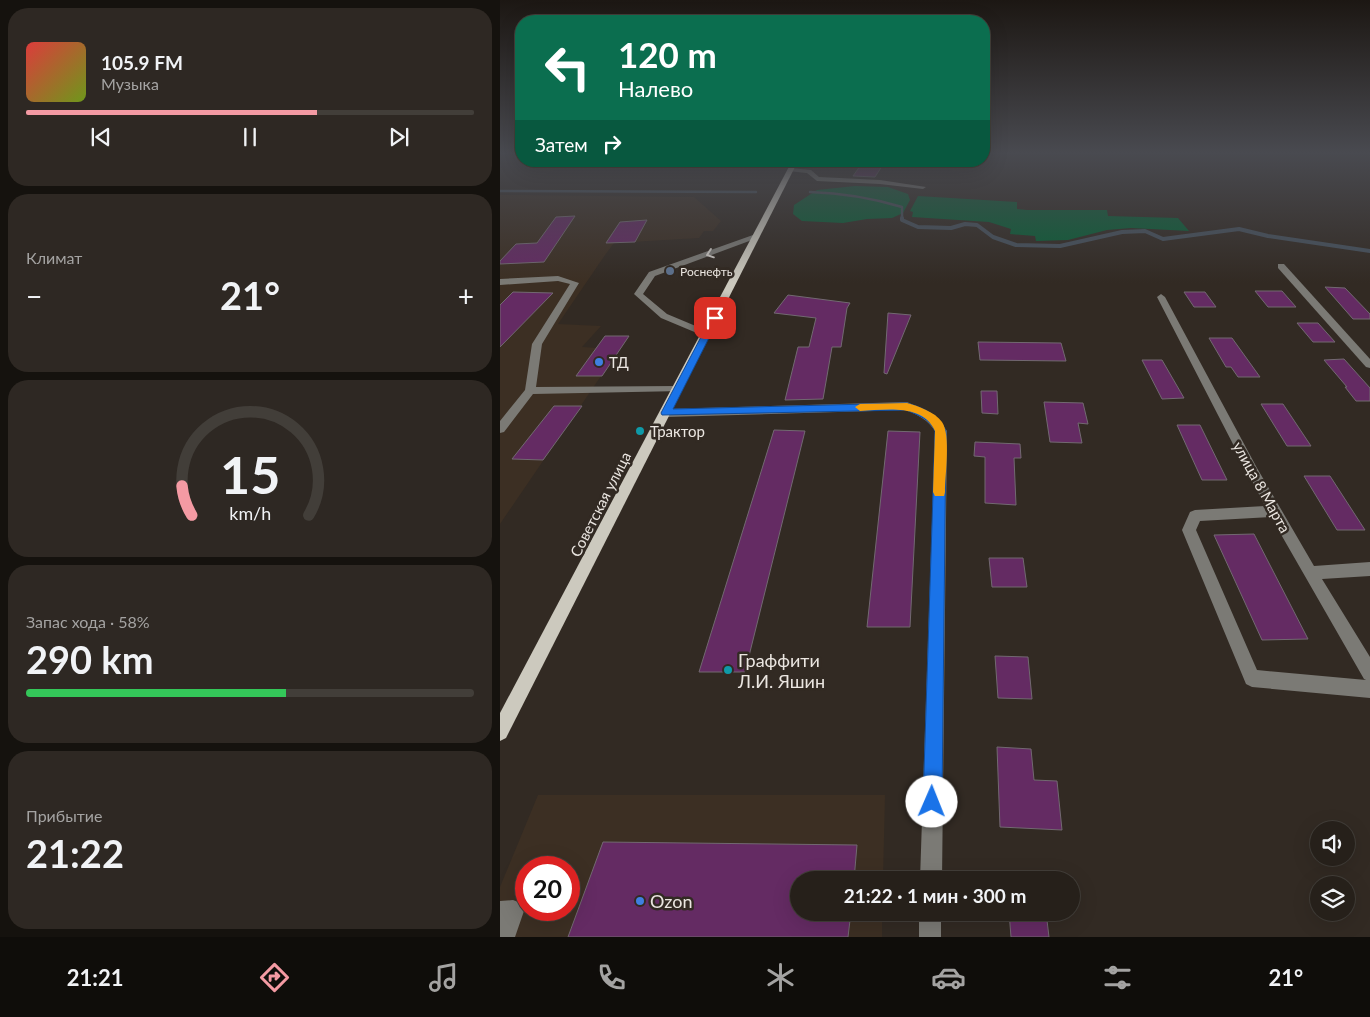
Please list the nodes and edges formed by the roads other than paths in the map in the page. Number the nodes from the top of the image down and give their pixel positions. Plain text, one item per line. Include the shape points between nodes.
1 (777, 196) edge
2 (756, 237) junction
3 (1281, 266) dead end
4 (500, 282) edge
5 (1161, 297) dead end
6 (707, 334) junction
7 (1370, 365) edge
8 (678, 389) junction
9 (530, 391) junction
10 (666, 413) junction
11 (502, 425) edge
12 (1275, 511) junction
13 (1370, 569) edge
14 (1310, 573) junction
15 (1370, 673) edge
16 (1370, 689) edge
17 (500, 732) edge
18 (931, 871) edge
19 (500, 912) edge
20 (930, 921) edge
21 (504, 937) edge
22 (930, 937) edge

1 - 2 main road, Советская улица
2 - 6 main road, Советская улица
2 -> 6 street via 652,274 638,294 664,316
3 - 7 street
4 - 9 street via 558,278 575,283 537,344
5 - 12 street, улица 8 Марта
6 - 8 main road, Советская улица
8 - 9 street
8 - 10 main road, Советская улица
9 - 11 street
10 - 17 main road, Советская улица
10 - 18 street via 907,406 937,423 941,431
12 - 14 street, улица 8 Марта
12 - 16 street via 1195,516 1189,530 1252,678
13 - 14 street
14 - 15 street, улица 8 Марта
19 - 21 street via 513,912
20 - 22 street

